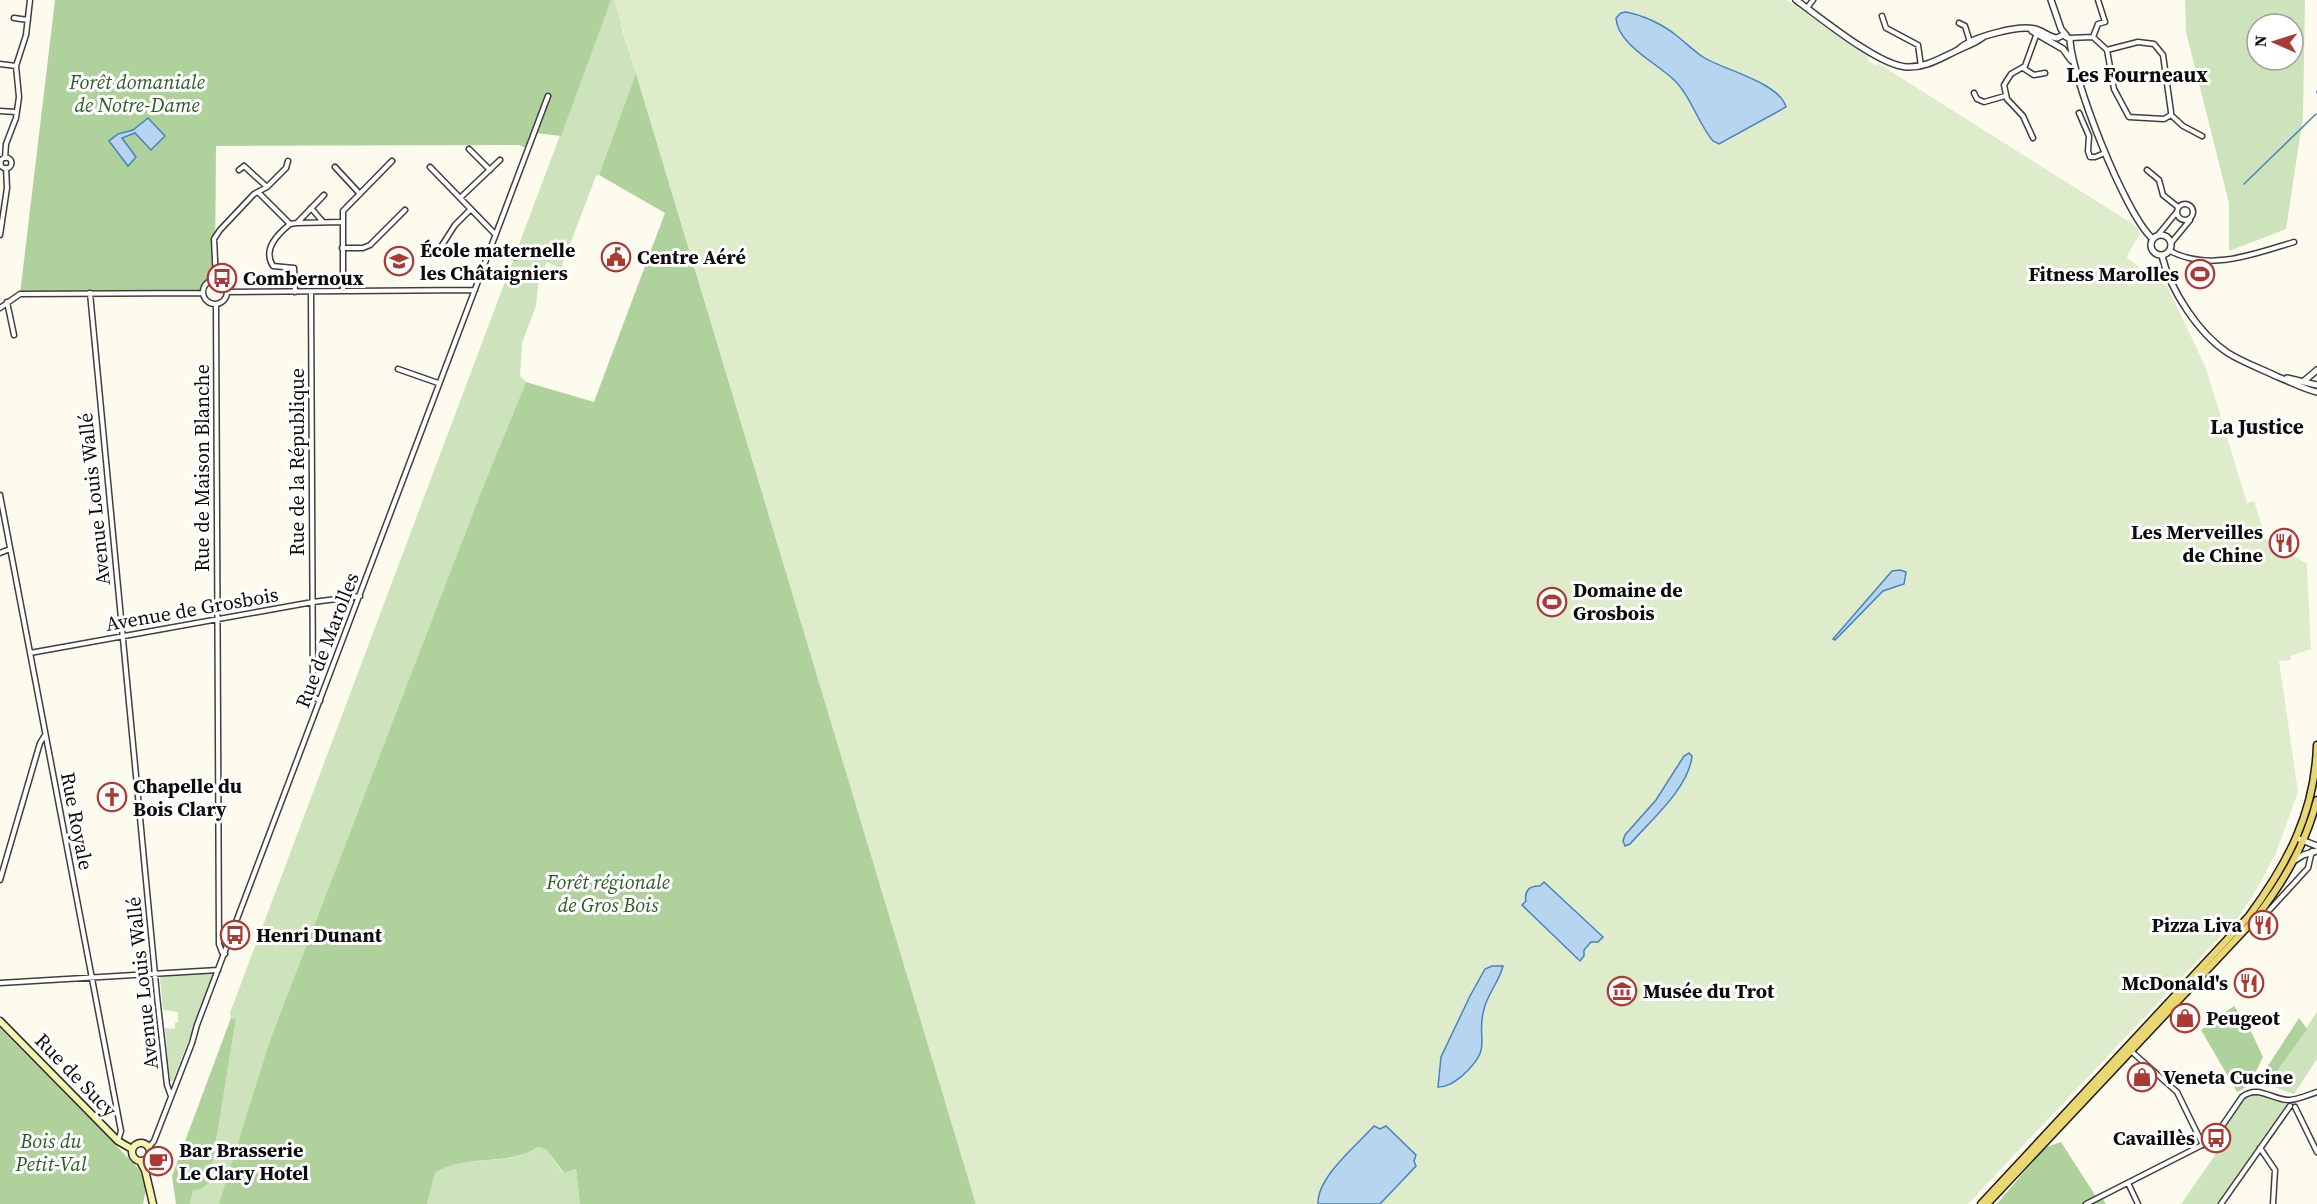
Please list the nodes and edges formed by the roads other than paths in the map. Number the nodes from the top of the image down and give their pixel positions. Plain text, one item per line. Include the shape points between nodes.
1 (30, 0) edge
2 (1796, 0) edge
3 (1813, 0) edge
4 (2051, 0) edge
5 (2098, 0) edge
6 (1807, 8) junction
7 (1881, 16) dead end
8 (14, 18) dead end
9 (28, 20) junction
10 (1959, 23) dead end
11 (2061, 29) junction
12 (2038, 32) junction
13 (2093, 36) junction
14 (2058, 40) junction
15 (2071, 40) junction
16 (1971, 43) junction
17 (2063, 49) junction
18 (2107, 50) junction
19 (0, 64) edge
20 (16, 66) junction
21 (1921, 66) junction
22 (2075, 67) junction
23 (2023, 68) junction
24 (2045, 73) dead end
25 (1974, 93) dead end
26 (548, 96) dead end
27 (2005, 96) junction
28 (0, 111) edge
29 (16, 112) junction
30 (2079, 114) dead end
31 (2171, 115) junction
32 (2202, 136) dead end
33 (2033, 138) dead end
34 (469, 150) dead end
35 (2105, 153) junction
36 (5, 158) junction
37 (500, 160) dead end
38 (288, 161) dead end
39 (393, 161) dead end
40 (0, 164) edge
41 (335, 167) dead end
42 (430, 167) dead end
43 (6, 168) junction
44 (239, 170) dead end
45 (490, 170) junction
46 (2148, 170) dead end
47 (267, 187) junction
48 (258, 192) junction
49 (360, 194) junction
50 (324, 195) dead end
51 (460, 198) junction
52 (2178, 207) junction
53 (311, 208) junction
54 (471, 209) junction
55 (405, 210) dead end
56 (2176, 213) junction
57 (2, 216) edge
58 (2192, 217) junction
59 (342, 222) junction
60 (323, 223) junction
61 (290, 224) junction
62 (297, 224) junction
63 (495, 234) junction
64 (0, 235) edge
65 (2156, 237) junction
66 (2295, 242) dead end
67 (2172, 243) junction
68 (342, 248) junction
69 (491, 248) junction
70 (2170, 251) junction
71 (431, 253) dead end
72 (2159, 255) junction
73 (515, 257) dead end
74 (216, 280) junction
75 (475, 290) junction
76 (343, 291) junction
77 (227, 292) junction
78 (295, 292) junction
79 (312, 292) junction
80 (90, 293) junction
81 (203, 293) junction
82 (7, 302) junction
83 (216, 304) junction
84 (0, 308) edge
85 (14, 335) dead end
86 (398, 369) dead end
87 (2317, 370) edge
88 (2276, 376) junction
89 (2304, 381) junction
90 (438, 383) junction
91 (2317, 385) edge
92 (2317, 392) edge
93 (0, 495) edge
94 (1, 505) edge
95 (10, 549) junction
96 (1, 552) edge
97 (0, 560) edge
98 (360, 596) junction
99 (313, 602) junction
100 (217, 620) junction
101 (123, 636) junction
102 (30, 653) junction
103 (320, 701) junction
104 (46, 734) junction
105 (2317, 745) edge
106 (2317, 800) edge
107 (2295, 840) junction
108 (2302, 844) junction
109 (2315, 848) edge
110 (2295, 860) junction
111 (2310, 861) junction
112 (2317, 865) edge
113 (0, 879) edge
114 (2252, 929) dead end
115 (225, 954) junction
116 (218, 970) junction
117 (156, 973) junction
118 (91, 977) junction
119 (0, 983) edge
120 (0, 1021) edge
121 (2131, 1051) junction
122 (2317, 1092) edge
123 (171, 1096) junction
124 (2290, 1100) junction
125 (2296, 1100) junction
126 (2290, 1106) junction
127 (2295, 1107) junction
128 (118, 1141) junction
129 (2203, 1145) junction
130 (149, 1147) junction
131 (2260, 1148) junction
132 (132, 1149) junction
133 (2317, 1152) edge
134 (143, 1160) junction
135 (2128, 1183) junction
136 (153, 1204) edge
137 (1981, 1204) edge
138 (1987, 1204) edge
139 (2086, 1204) edge
140 (2138, 1204) edge
141 (2221, 1204) edge
142 (2273, 1204) edge

1 - 9 street
2 - 6 street
3 - 6 street
4 - 11 street
5 - 13 street via 2105,22 2098,24
6 - 21 street via 1889,63
7 - 21 street via 1886,28 1918,45
8 - 9 street
9 - 20 street
10 - 16 street via 1965,26
11 - 14 street
11 - 15 street
12 - 14 street
12 - 16 street via 2025,29
12 - 23 street
13 - 15 street
13 - 18 street
14 - 15 street
14 - 17 street
15 - 17 street
15 - 22 street
16 - 21 street
17 - 22 street
18 - 31 street via 2114,89 2129,117 2164,119
18 - 31 street via 2138,42 2150,42 2159,48 2168,80
19 - 20 street
20 - 29 street
22 - 35 street
23 - 24 street via 2034,75
23 - 27 street via 2007,79
25 - 27 street via 1984,102
26 - 63 street, Rue de Marolles
27 - 33 street via 2023,116
28 - 29 street
29 - 36 street
30 - 35 street via 2089,136 2090,156
31 - 32 street
34 - 45 street
35 - 65 street via 2137,217
36 - 40 street
36 - 43 street via 11,164
37 - 45 street
38 - 47 street
39 - 49 street
40 - 43 street
41 - 49 street
42 - 51 street
43 - 57 street
44 - 47 street via 244,166
45 - 51 street
46 - 52 street via 2159,180 2163,195
47 - 48 street
48 - 61 street
48 - 74 street via 214,239
49 - 59 street via 343,211
50 - 53 street
51 - 54 street
52 - 56 street
52 - 58 street via 2190,206
53 - 60 street
53 - 62 street
54 - 63 street
54 - 71 street via 454,225 439,250
55 - 68 street via 370,245
56 - 58 street via 2183,221
56 - 65 street
57 - 64 street
58 - 67 street
59 - 60 street
59 - 68 street
60 - 62 street
61 - 62 street
61 - 78 street via 274,239 269,260 273,266 294,268
63 - 69 street, Rue de Marolles
65 - 67 street via 2165,235
65 - 72 street via 2151,248
66 - 70 street via 2224,261 2185,258
67 - 70 street
68 - 76 street
69 - 73 street
69 - 75 street, Rue de Marolles
70 - 72 street
72 - 88 street via 2187,308 2210,339 2232,356
74 - 77 street
74 - 81 street via 205,285
75 - 76 street
75 - 90 street, Rue de Marolles
76 - 79 street
77 - 78 street
77 - 83 street via 225,299
78 - 79 street
79 - 99 street, Rue de la République
80 - 81 street
80 - 82 street via 20,294
80 - 101 street, Avenue Louis Wallé
81 - 83 street via 206,300
82 - 84 street
82 - 85 street
83 - 100 street, Rue de Maison Blanche
86 - 90 street
87 - 89 street
88 - 89 street
88 - 92 street
89 - 91 street
90 - 98 street, Rue de Marolles
93 - 94 street, Rue Royale
94 - 95 street, Rue Royale
95 - 96 street
95 - 102 street, Rue Royale
96 - 97 street
98 - 99 street, Avenue de Grosbois
98 - 103 street, Rue de Marolles
99 - 100 street, Avenue de Grosbois
99 - 103 street, Rue de la République via 314,697
100 - 101 street, Avenue de Grosbois
100 - 115 street, Rue de Maison Blanche via 219,948
101 - 102 street, Avenue de Grosbois
101 - 117 street, Avenue Louis Wallé
102 - 104 street, Rue Royale
103 - 115 street, Rue de Marolles
104 - 113 street
104 - 118 street, Rue Royale
105 - 107 main road via 2311,797
106 - 108 main road
107 - 108 street
107 - 137 main road via 2276,877 2242,925
108 - 109 street
108 - 110 main road
109 - 110 street
109 - 111 street
110 - 121 main road via 2248,926
111 - 112 street
111 - 114 street via 2308,868
115 - 116 street, Rue de Marolles
116 - 117 street
116 - 123 street, Rue de Marolles
117 - 118 street
117 - 123 street, Avenue Louis Wallé
118 - 119 street
118 - 128 street, Rue Royale via 121,1131
120 - 128 main road, Rue de Sucy
121 - 129 street via 2177,1092
121 - 138 main road
122 - 125 street
123 - 130 street, Rue de Marolles
124 - 125 street
124 - 126 street
124 - 129 street via 2257,1091 2247,1093 2216,1135
125 - 127 street
126 - 127 street
126 - 131 street
127 - 133 street
128 - 132 main road, Rue de Sucy
129 - 135 street
130 - 132 main road via 141,1142
130 - 134 main road via 150,1152
131 - 141 street
131 - 142 street via 2275,1170
132 - 134 main road via 133,1158
134 - 136 main road
135 - 139 street
135 - 140 street

